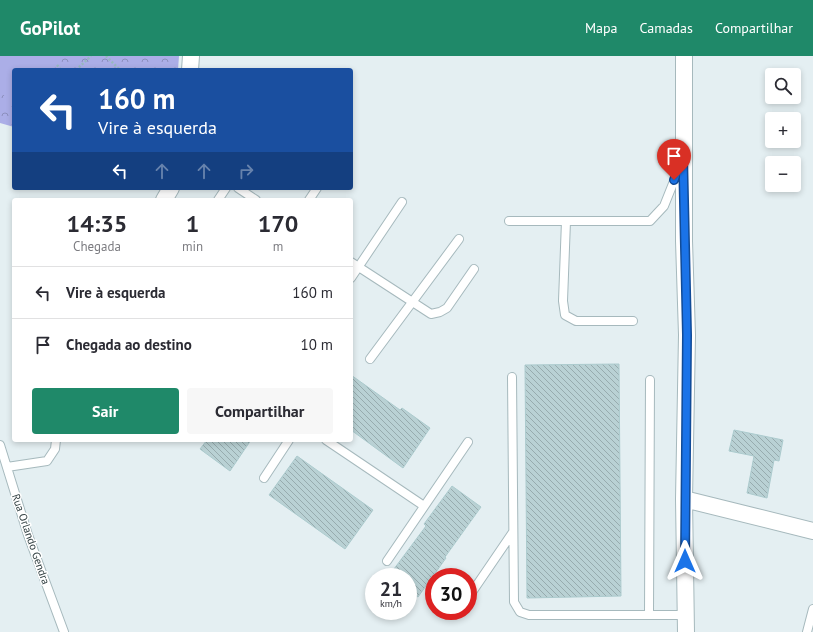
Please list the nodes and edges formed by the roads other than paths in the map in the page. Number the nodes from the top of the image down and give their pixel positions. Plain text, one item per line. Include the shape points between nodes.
1 (191, 56) edge
2 (684, 56) edge
3 (190, 68) edge
4 (683, 156) junction
5 (241, 190) edge
6 (253, 198) edge
7 (402, 202) dead end
8 (509, 221) dead end
9 (566, 221) junction
10 (459, 239) dead end
11 (353, 263) edge
12 (358, 267) junction
13 (474, 269) dead end
14 (353, 275) edge
15 (412, 302) junction
16 (633, 321) dead end
17 (370, 359) dead end
18 (512, 377) dead end
19 (650, 380) dead end
20 (56, 442) edge
21 (288, 442) edge
22 (329, 442) edge
23 (468, 442) dead end
24 (0, 445) edge
25 (7, 467) junction
26 (264, 478) dead end
27 (684, 499) junction
28 (424, 506) junction
29 (813, 531) edge
30 (513, 532) junction
31 (387, 561) dead end
32 (477, 585) edge
33 (813, 609) edge
34 (649, 615) junction
35 (685, 615) junction
36 (64, 632) edge
37 (686, 632) edge
38 (807, 632) edge

1 - 3 street
2 - 4 street
4 - 9 lane via 664,206 650,221
4 - 27 street via 687,335
5 - 6 lane
7 - 12 lane
8 - 9 lane
9 - 16 lane via 562,301 565,315 576,321
10 - 15 lane
11 - 12 lane
12 - 14 lane
12 - 15 lane
13 - 15 lane via 447,308 440,312 431,314
15 - 17 lane
18 - 30 lane
19 - 34 lane
20 - 25 lane via 55,449 47,461
21 - 26 lane
22 - 28 lane
23 - 28 lane
24 - 25 lane, Rua Orlando Gendra
25 - 36 lane, Rua Orlando Gendra via 28,535
27 - 29 street
27 - 35 street
28 - 31 lane
30 - 32 lane
30 - 34 lane via 514,602 520,612 529,615
33 - 38 lane
34 - 35 lane
35 - 37 street

